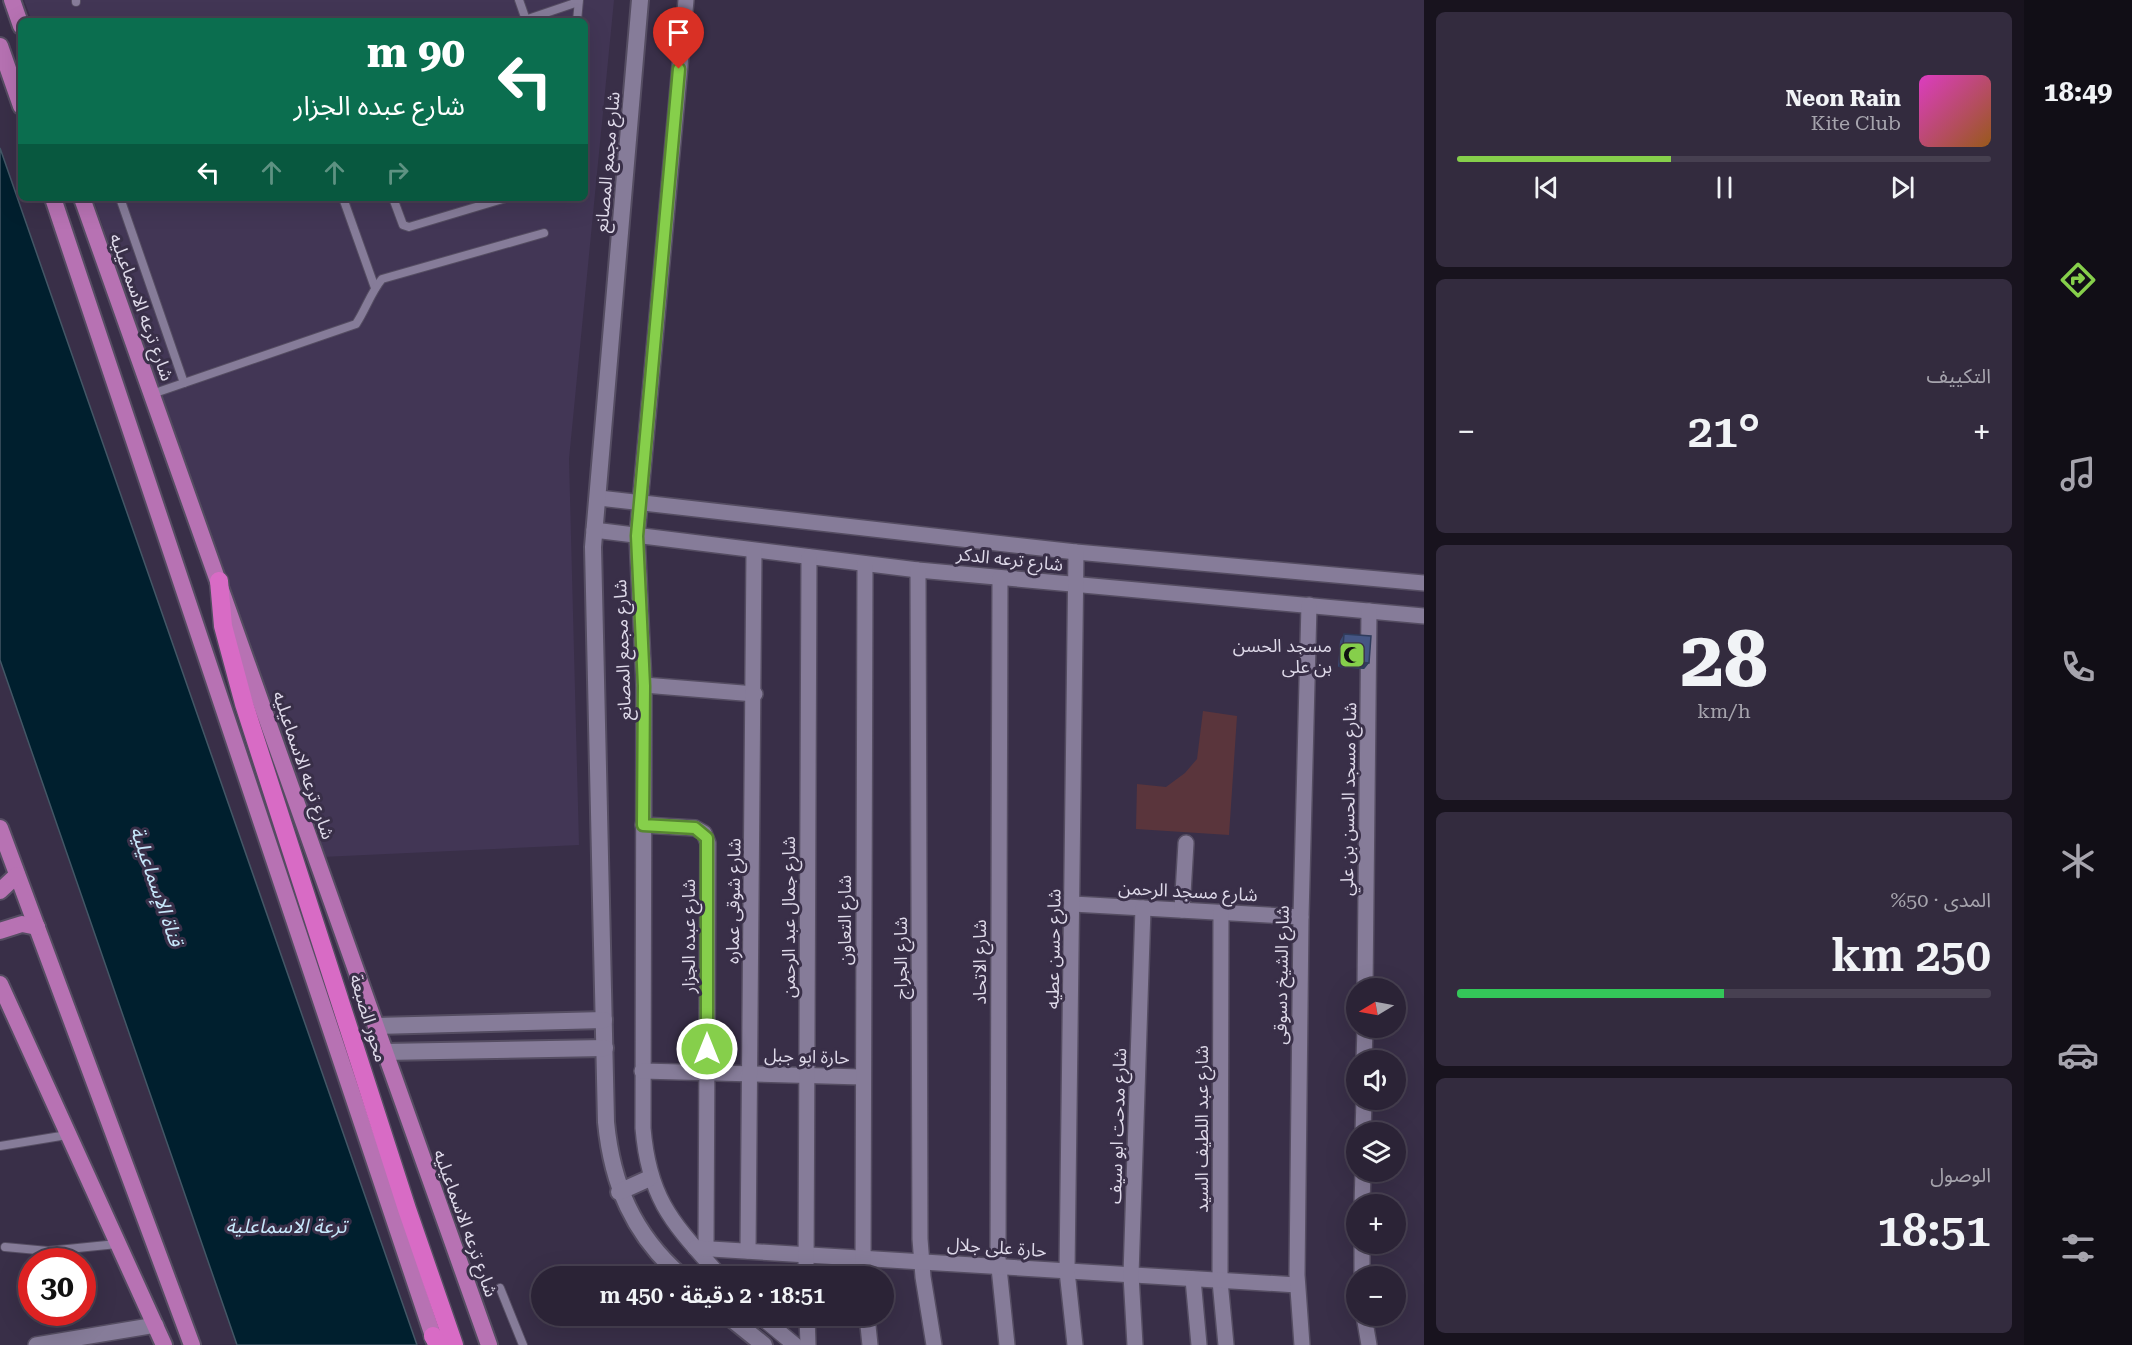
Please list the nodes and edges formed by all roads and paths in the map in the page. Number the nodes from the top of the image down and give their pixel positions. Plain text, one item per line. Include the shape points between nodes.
1 (12, 0) edge
2 (519, 0) edge
3 (640, 0) edge
4 (686, 0) edge
5 (578, 1) edge
6 (18, 18) edge
7 (524, 18) edge
8 (530, 18) edge
9 (577, 18) edge
10 (0, 46) edge
11 (18, 97) edge
12 (54, 201) edge
13 (85, 201) edge
14 (121, 201) edge
15 (344, 201) edge
16 (394, 201) edge
17 (496, 201) edge
18 (544, 233) dead end
19 (375, 288) junction
20 (184, 383) junction
21 (152, 394) junction
22 (599, 498) junction
23 (639, 502) junction
24 (594, 530) junction
25 (637, 536) junction
26 (754, 551) junction
27 (1076, 552) junction
28 (809, 557) junction
29 (865, 564) junction
30 (918, 570) junction
31 (1000, 578) junction
32 (219, 581) junction
33 (1424, 583) edge
34 (1074, 585) junction
35 (1309, 606) junction
36 (1370, 611) junction
37 (1424, 616) edge
38 (644, 686) junction
39 (754, 694) junction
40 (643, 825) junction
41 (0, 828) edge
42 (1186, 843) dead end
43 (17, 875) junction
44 (0, 891) edge
45 (1073, 904) junction
46 (1143, 908) junction
47 (1182, 910) junction
48 (1221, 912) junction
49 (1301, 916) junction
50 (37, 927) junction
51 (0, 931) edge
52 (1365, 978) edge
53 (0, 984) edge
54 (4, 1004) edge
55 (604, 1020) junction
56 (376, 1026) junction
57 (604, 1048) junction
58 (384, 1052) junction
59 (642, 1071) junction
60 (707, 1072) junction
61 (751, 1074) junction
62 (806, 1075) junction
63 (862, 1077) junction
64 (67, 1135) junction
65 (0, 1146) edge
66 (650, 1178) junction
67 (619, 1192) junction
68 (117, 1244) junction
69 (5, 1247) dead end
70 (700, 1248) junction
71 (748, 1251) junction
72 (805, 1254) junction
73 (861, 1258) junction
74 (921, 1262) junction
75 (671, 1266) edge
76 (713, 1266) edge
77 (806, 1266) edge
78 (862, 1266) edge
79 (998, 1266) junction
80 (1068, 1271) junction
81 (1131, 1275) junction
82 (1193, 1279) junction
83 (1220, 1281) junction
84 (1297, 1285) junction
85 (500, 1288) dead end
86 (156, 1325) junction
87 (740, 1326) edge
88 (772, 1326) edge
89 (807, 1326) edge
90 (868, 1326) edge
91 (1366, 1326) edge
92 (104, 1340) edge
93 (436, 1342) edge
94 (36, 1345) edge
95 (164, 1345) edge
96 (192, 1345) edge
97 (454, 1345) edge
98 (489, 1345) edge
99 (523, 1345) edge
100 (764, 1345) edge
101 (795, 1345) edge
102 (808, 1345) edge
103 (870, 1345) edge
104 (934, 1345) edge
105 (1008, 1345) edge
106 (1075, 1345) edge
107 (1135, 1345) edge
108 (1199, 1345) edge
109 (1226, 1345) edge
110 (1302, 1345) edge
111 (1369, 1345) edge

1 - 6 main road
2 - 7 lane
3 - 22 street, شارع مجمع المصانع
4 - 23 street, شارع مجمع المصانع
5 - 8 lane
5 - 9 lane
10 - 11 main road
12 - 93 main road
13 - 21 main road, شارع ترعه الاسماعيليه
14 - 20 lane
15 - 19 lane
16 - 17 lane via 404,225 409,227
18 - 19 lane via 382,279
19 - 20 lane via 356,324
20 - 21 lane
21 - 32 main road, شارع ترعه الاسماعيليه
22 - 23 street, شارع ترعه الدكر
22 - 24 street, شارع مجمع المصانع
23 - 25 street, شارع مجمع المصانع
23 - 27 street, شارع ترعه الدكر
24 - 25 street, شارع ترعه الدكر
24 - 55 street, شارع مجمع المصانع
25 - 26 street, شارع ترعه الدكر
25 - 38 street, شارع مجمع المصانع
26 - 28 street, شارع ترعه الدكر
26 - 39 street, شارع شوقى عماره
27 - 33 street, شارع ترعه الدكر
27 - 34 street, شارع حسن عطيه
28 - 29 street, شارع ترعه الدكر
28 - 62 street, شارع جمال عبد الرحمن
29 - 30 street, شارع ترعه الدكر
29 - 63 street, شارع التعاون
30 - 31 street, شارع ترعه الدكر
30 - 74 street, شارع الجراج
31 - 34 street, شارع ترعه الدكر
31 - 79 street, شارع الاتحاد
32 - 56 main road, شارع ترعه الاسماعيليه
32 - 97 highway, محور الضبعة via 224,634 244,704
34 - 35 street, شارع ترعه الدكر
34 - 45 street, شارع حسن عطيه
35 - 36 street, شارع ترعه الدكر
35 - 49 street, شارع الشيخ دسوقى
36 - 37 street, شارع ترعه الدكر
36 - 52 street, شارع مسجد الحسن بن علي
38 - 39 street
38 - 40 street, شارع مجمع المصانع
39 - 61 street, شارع شوقى عماره
40 - 59 street, شارع مجمع المصانع
40 - 60 street, شارع عبده الجزار via 695,828 707,838
41 - 43 main road
42 - 47 street
43 - 44 main road
43 - 50 main road
45 - 46 street, شارع مسجد الرحمن
45 - 80 street, شارع حسن عطيه
46 - 47 street, شارع مسجد الرحمن
46 - 81 street, شارع مدحت ابو سيف
47 - 48 street, شارع مسجد الرحمن
48 - 49 street, شارع مسجد الرحمن
48 - 83 street, شارع عبد اللطيف السيد
49 - 84 street, شارع الشيخ دسوقى
50 - 51 main road via 21,924
50 - 96 main road
53 - 54 main road
54 - 64 main road
55 - 56 street
55 - 57 street, شارع مجمع المصانع
56 - 58 main road, شارع ترعه الاسماعيليه
57 - 58 street
57 - 67 street, شارع مجمع المصانع via 610,1157
58 - 98 main road, شارع ترعه الاسماعيليه
59 - 60 street, حارة ابو جبل
59 - 66 street, شارع مجمع المصانع via 642,1128
60 - 61 street, حارة ابو جبل
60 - 70 street, شارع عبده الجزار
61 - 62 street, حارة ابو جبل
61 - 71 street, شارع شوقى عماره
62 - 63 street, حارة ابو جبل
62 - 72 street, شارع جمال عبد الرحمن
63 - 73 street, شارع التعاون
64 - 65 lane
64 - 68 main road
66 - 67 street
66 - 70 street, شارع مجمع المصانع via 673,1221
67 - 75 street, شارع مجمع المصانع via 639,1231
68 - 69 lane via 48,1251
68 - 86 main road
70 - 71 street, حارة على جلال
70 - 76 street, شارع مجمع المصانع
71 - 72 street, حارة على جلال
72 - 73 street, حارة على جلال
72 - 77 street, شارع جمال عبد الرحمن
73 - 74 street, حارة على جلال
73 - 78 street, شارع التعاون
74 - 79 street, حارة على جلال
74 - 104 street, شارع الجراج
79 - 80 street, حارة على جلال
79 - 105 street, شارع الاتحاد
80 - 81 street, حارة على جلال
80 - 106 street, شارع حسن عطيه
81 - 82 street, حارة على جلال
81 - 107 street, شارع مدحت ابو سيف
82 - 83 street, حارة على جلال
82 - 108 street
83 - 84 street, حارة على جلال
83 - 109 street, شارع عبد اللطيف السيد
84 - 110 street, شارع الشيخ دسوقى
85 - 99 lane
86 - 92 street
86 - 95 main road
87 - 100 street
88 - 101 street
89 - 102 street
90 - 103 street
91 - 111 street
92 - 94 street

